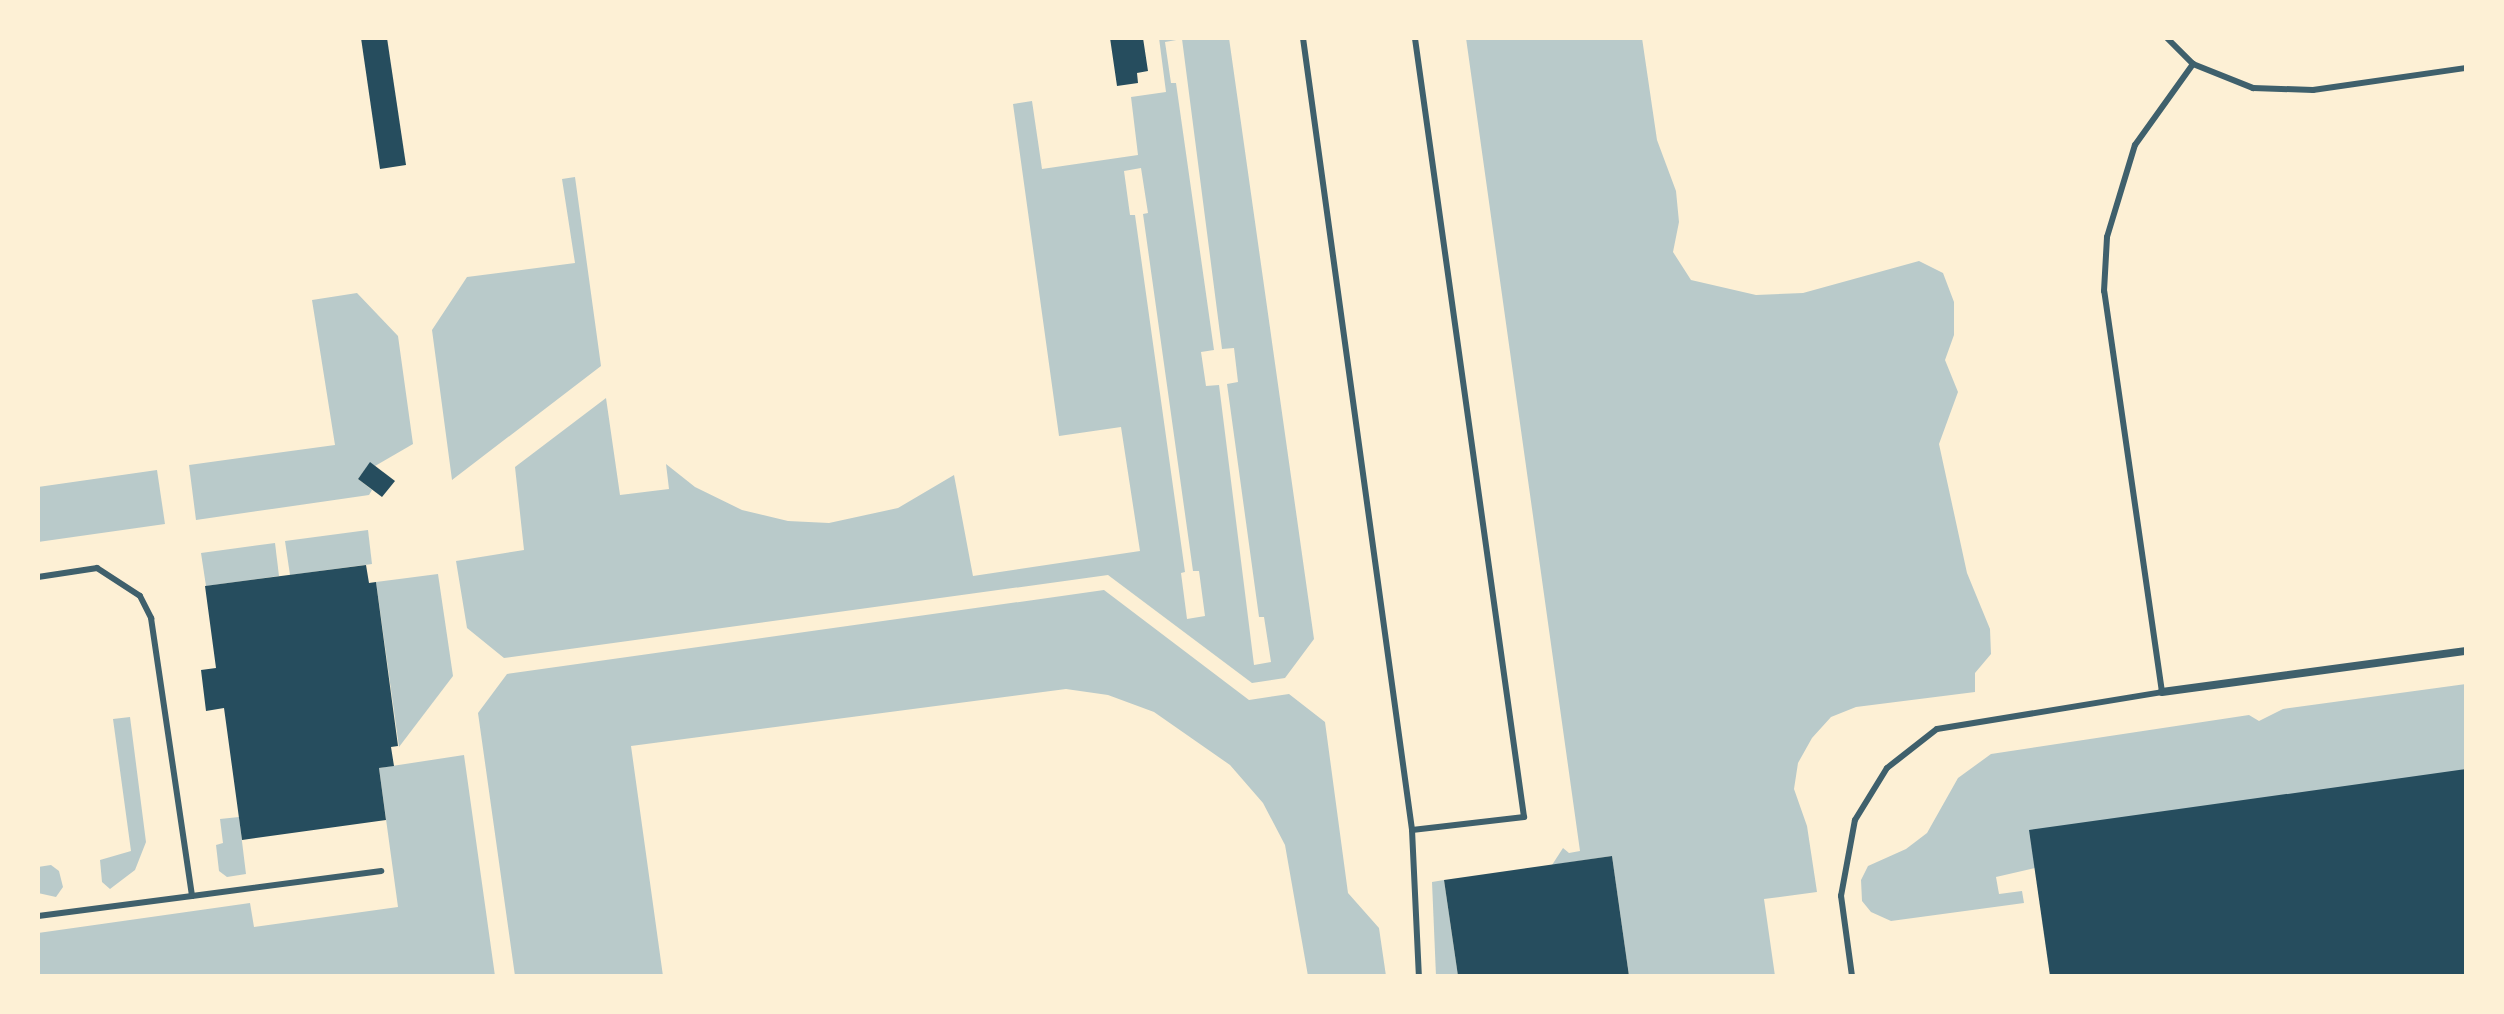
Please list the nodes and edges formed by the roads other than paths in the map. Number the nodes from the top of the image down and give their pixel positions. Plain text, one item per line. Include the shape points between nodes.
1 (1303, 38) edge
2 (1415, 38) edge
3 (2167, 38) edge
4 (2193, 64) junction
5 (2466, 68) edge
6 (38, 577) edge
7 (2466, 651) edge
8 (2162, 692) junction
9 (1412, 830) junction
10 (381, 871) dead end
11 (192, 896) junction
12 (38, 916) edge
13 (1419, 976) edge
14 (1852, 976) edge

1 - 9 lane
2 - 9 lane via 1524,817
3 - 4 lane
4 - 5 lane via 2253,88 2313,90
4 - 8 lane via 2135,145 2107,237 2105,278
6 - 11 lane via 97,568 140,596 151,618
7 - 8 street
8 - 14 lane via 1937,729 1887,768 1855,820 1841,896
9 - 13 lane
10 - 11 lane
11 - 12 lane

